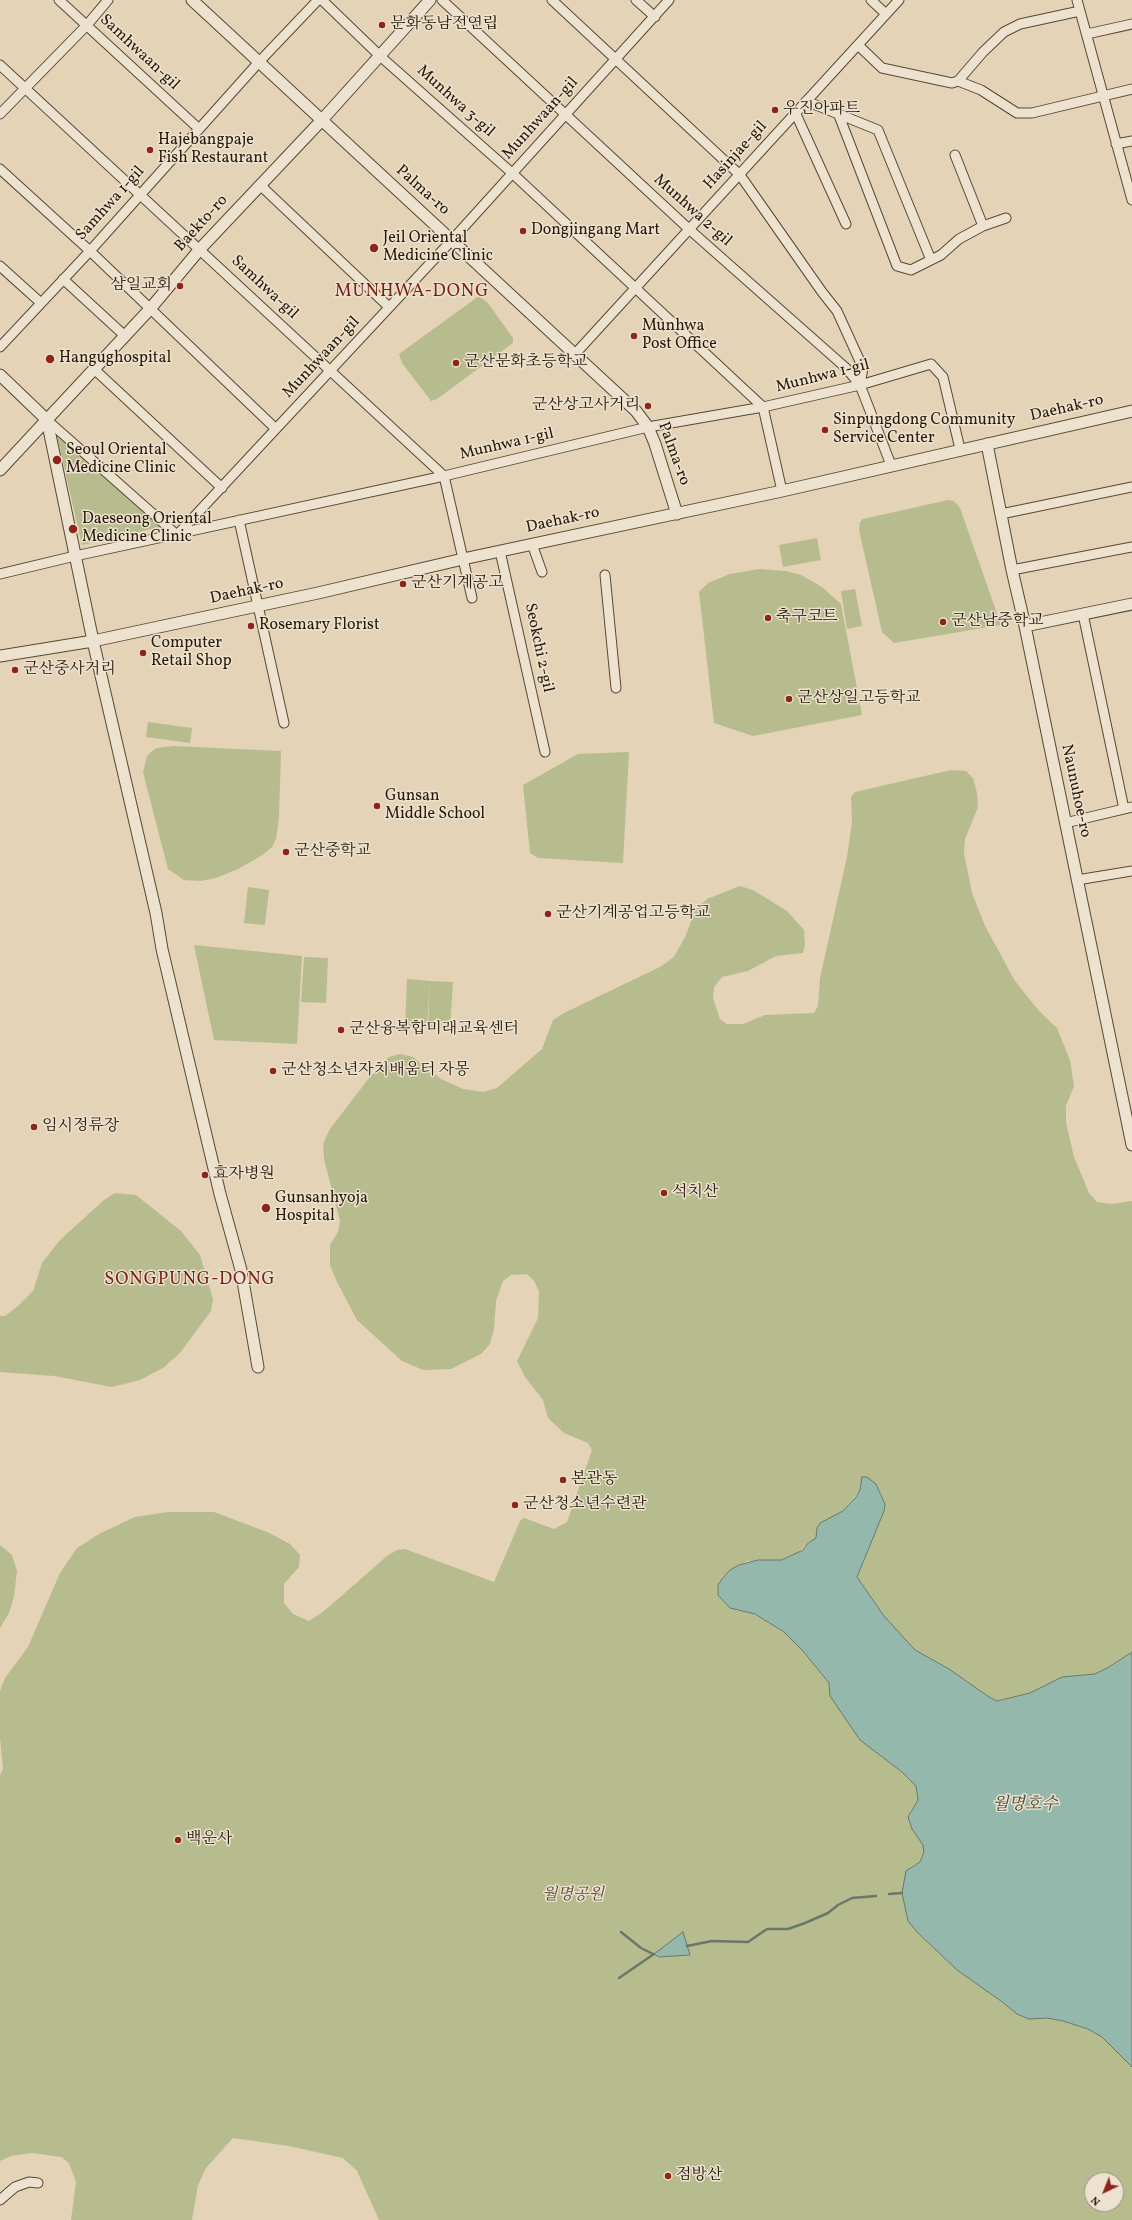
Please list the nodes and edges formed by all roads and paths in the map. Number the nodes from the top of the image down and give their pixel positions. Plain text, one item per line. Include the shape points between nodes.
1 (60, 0) edge
2 (108, 0) edge
3 (192, 0) edge
4 (318, 0) edge
5 (322, 0) edge
6 (430, 0) edge
7 (442, 0) edge
8 (552, 0) edge
9 (636, 0) edge
10 (669, 0) edge
11 (871, 0) edge
12 (899, 0) edge
13 (1077, 0) edge
14 (1080, 11) junction
15 (886, 14) junction
16 (655, 17) junction
17 (1132, 24) edge
18 (87, 25) junction
19 (1087, 34) junction
20 (858, 45) junction
21 (380, 56) junction
22 (616, 58) junction
23 (259, 62) junction
24 (0, 65) edge
25 (958, 81) junction
26 (26, 88) junction
27 (1132, 89) edge
28 (1103, 95) junction
29 (806, 101) junction
30 (795, 112) junction
31 (838, 113) junction
32 (0, 114) edge
33 (566, 114) junction
34 (321, 121) junction
35 (198, 128) junction
36 (1132, 141) edge
37 (1116, 144) junction
38 (955, 155) dead end
39 (0, 169) edge
40 (512, 173) junction
41 (740, 175) junction
42 (260, 185) junction
43 (141, 194) junction
44 (1132, 200) edge
45 (1006, 218) dead end
46 (846, 224) dead end
47 (982, 226) junction
48 (690, 230) junction
49 (452, 240) junction
50 (200, 249) junction
51 (90, 251) junction
52 (931, 260) junction
53 (0, 266) edge
54 (63, 279) junction
55 (635, 289) junction
56 (41, 303) junction
57 (389, 307) junction
58 (150, 309) junction
59 (125, 336) junction
60 (0, 347) edge
61 (575, 354) junction
62 (94, 369) junction
63 (332, 370) junction
64 (0, 375) edge
65 (860, 385) junction
66 (763, 407) junction
67 (1132, 411) edge
68 (47, 420) junction
69 (648, 427) junction
70 (276, 429) junction
71 (987, 444) junction
72 (960, 449) junction
73 (891, 465) junction
74 (0, 470) edge
75 (444, 476) junction
76 (1132, 487) edge
77 (222, 488) junction
78 (782, 491) junction
79 (677, 514) junction
80 (1001, 514) junction
81 (239, 520) junction
82 (177, 535) junction
83 (532, 544) junction
84 (1132, 547) edge
85 (500, 552) junction
86 (75, 556) junction
87 (463, 559) junction
88 (1012, 570) junction
89 (542, 572) dead end
90 (0, 574) edge
91 (605, 575) dead end
92 (472, 598) dead end
93 (1132, 604) edge
94 (258, 606) junction
95 (1083, 614) junction
96 (1025, 626) junction
97 (93, 641) junction
98 (0, 656) edge
99 (616, 688) dead end
100 (284, 723) dead end
101 (545, 752) dead end
102 (1128, 808) edge
103 (1066, 823) junction
104 (1132, 871) edge
105 (1077, 880) junction
106 (1132, 1145) edge
107 (258, 1367) dead end
108 (38, 2183) dead end
109 (0, 2200) edge

1 - 18 street, Samhwaan-gil
2 - 18 street
3 - 23 street, Palma-ro
4 - 23 street, Samhwa 1-gil
5 - 21 street, Munhwa 3-gil
6 - 21 street, Baekto-ro
7 - 33 street, Munhwa 2-gil
8 - 22 street
9 - 16 street
10 - 16 street, Munhwaan-gil
11 - 15 street
12 - 15 street, Hasinjae-gil
13 - 14 street
14 - 19 street
14 - 25 street via 1020,24 1004,32
15 - 20 street, Hasinjae-gil
16 - 22 street, Munhwaan-gil
17 - 19 street
18 - 26 street
18 - 35 street, Samhwaan-gil
19 - 28 street
20 - 25 street via 882,68 938,81
20 - 29 street, Hasinjae-gil
21 - 34 street, Baekto-ro
21 - 40 street, Munhwa 3-gil
22 - 33 street, Munhwaan-gil
22 - 41 street
23 - 34 street, Palma-ro
23 - 35 street, Samhwa 1-gil
24 - 26 street, Samhwa-gil
25 - 28 street via 981,90 1017,113 1032,114
26 - 32 street
26 - 43 street, Samhwa-gil
27 - 28 street
28 - 37 street
29 - 30 street, Hasinjae-gil
29 - 31 street
30 - 41 street, Hasinjae-gil
30 - 46 street
31 - 52 street via 878,130
31 - 52 street via 897,266 911,270
33 - 40 street, Munhwaan-gil
33 - 48 street, Munhwa 2-gil
34 - 42 street, Baekto-ro
34 - 49 street, Palma-ro
35 - 43 street, Samhwa 1-gil
36 - 37 street
37 - 44 street
38 - 47 street
39 - 51 street
40 - 49 street, Munhwaan-gil
40 - 55 street, Munhwa 3-gil
41 - 48 street, Hasinjae-gil
41 - 65 street via 837,311 863,368
42 - 50 street, Baekto-ro
42 - 57 street
43 - 50 street, Samhwa-gil
43 - 51 street, Samhwa 1-gil
45 - 47 street
47 - 52 street
48 - 55 street, Hasinjae-gil
48 - 65 street, Munhwa 2-gil via 840,363
49 - 57 street, Munhwaan-gil
49 - 61 street, Palma-ro
50 - 58 street, Baekto-ro
50 - 63 street, Samhwa-gil
51 - 54 street, Samhwa 1-gil
51 - 58 street
53 - 56 street
54 - 56 street, Samhwa 1-gil
54 - 59 street
55 - 61 street, Hasinjae-gil
55 - 66 street, Munhwa 3-gil
56 - 60 street, Samhwa 1-gil
57 - 63 street, Munhwaan-gil
58 - 59 street, Baekto-ro
58 - 70 street
59 - 62 street, Baekto-ro
61 - 69 street, Palma-ro via 636,411
62 - 68 street, Baekto-ro
62 - 77 street
63 - 70 street, Munhwaan-gil
63 - 75 street, Samhwa-gil
64 - 68 street
65 - 66 street, Munhwa 1-gil
65 - 72 street, Munhwa 1-gil via 931,364 942,376
65 - 73 street, Munhwa 2-gil
66 - 69 street, Munhwa 1-gil
66 - 78 street
67 - 71 street, Daehak-ro
68 - 74 street, Baekto-ro
68 - 82 street
68 - 86 street
69 - 75 street, Munhwa 1-gil
69 - 79 street, Palma-ro
70 - 77 street, Munhwaan-gil
71 - 72 street, Daehak-ro
71 - 80 street, Naunuhoe-ro
72 - 73 street, Daehak-ro
73 - 78 street, Daehak-ro
75 - 81 street, Munhwa 1-gil
75 - 87 street
76 - 80 street
77 - 82 street, Munhwaan-gil
78 - 79 street, Daehak-ro
79 - 83 street, Daehak-ro
80 - 88 street, Naunuhoe-ro
81 - 82 street, Munhwa 1-gil
81 - 94 street
82 - 86 street, Munhwa 1-gil
83 - 85 street, Daehak-ro
83 - 89 street
84 - 88 street
85 - 87 street, Daehak-ro
85 - 101 street, Seokchi 2-gil
86 - 90 street, Munhwa 1-gil
86 - 97 street
87 - 92 street
87 - 94 street, Daehak-ro
88 - 96 street, Naunuhoe-ro
91 - 99 street
93 - 95 street
94 - 97 street, Daehak-ro
94 - 100 street
95 - 96 street
95 - 102 street
96 - 103 street, Naunuhoe-ro
97 - 98 street, Daehak-ro
97 - 107 street via 218,1186 241,1270
102 - 103 street
103 - 105 street, Naunuhoe-ro
104 - 105 street
105 - 106 street, Naunuhoe-ro
108 - 109 street via 29,2182 15,2187

